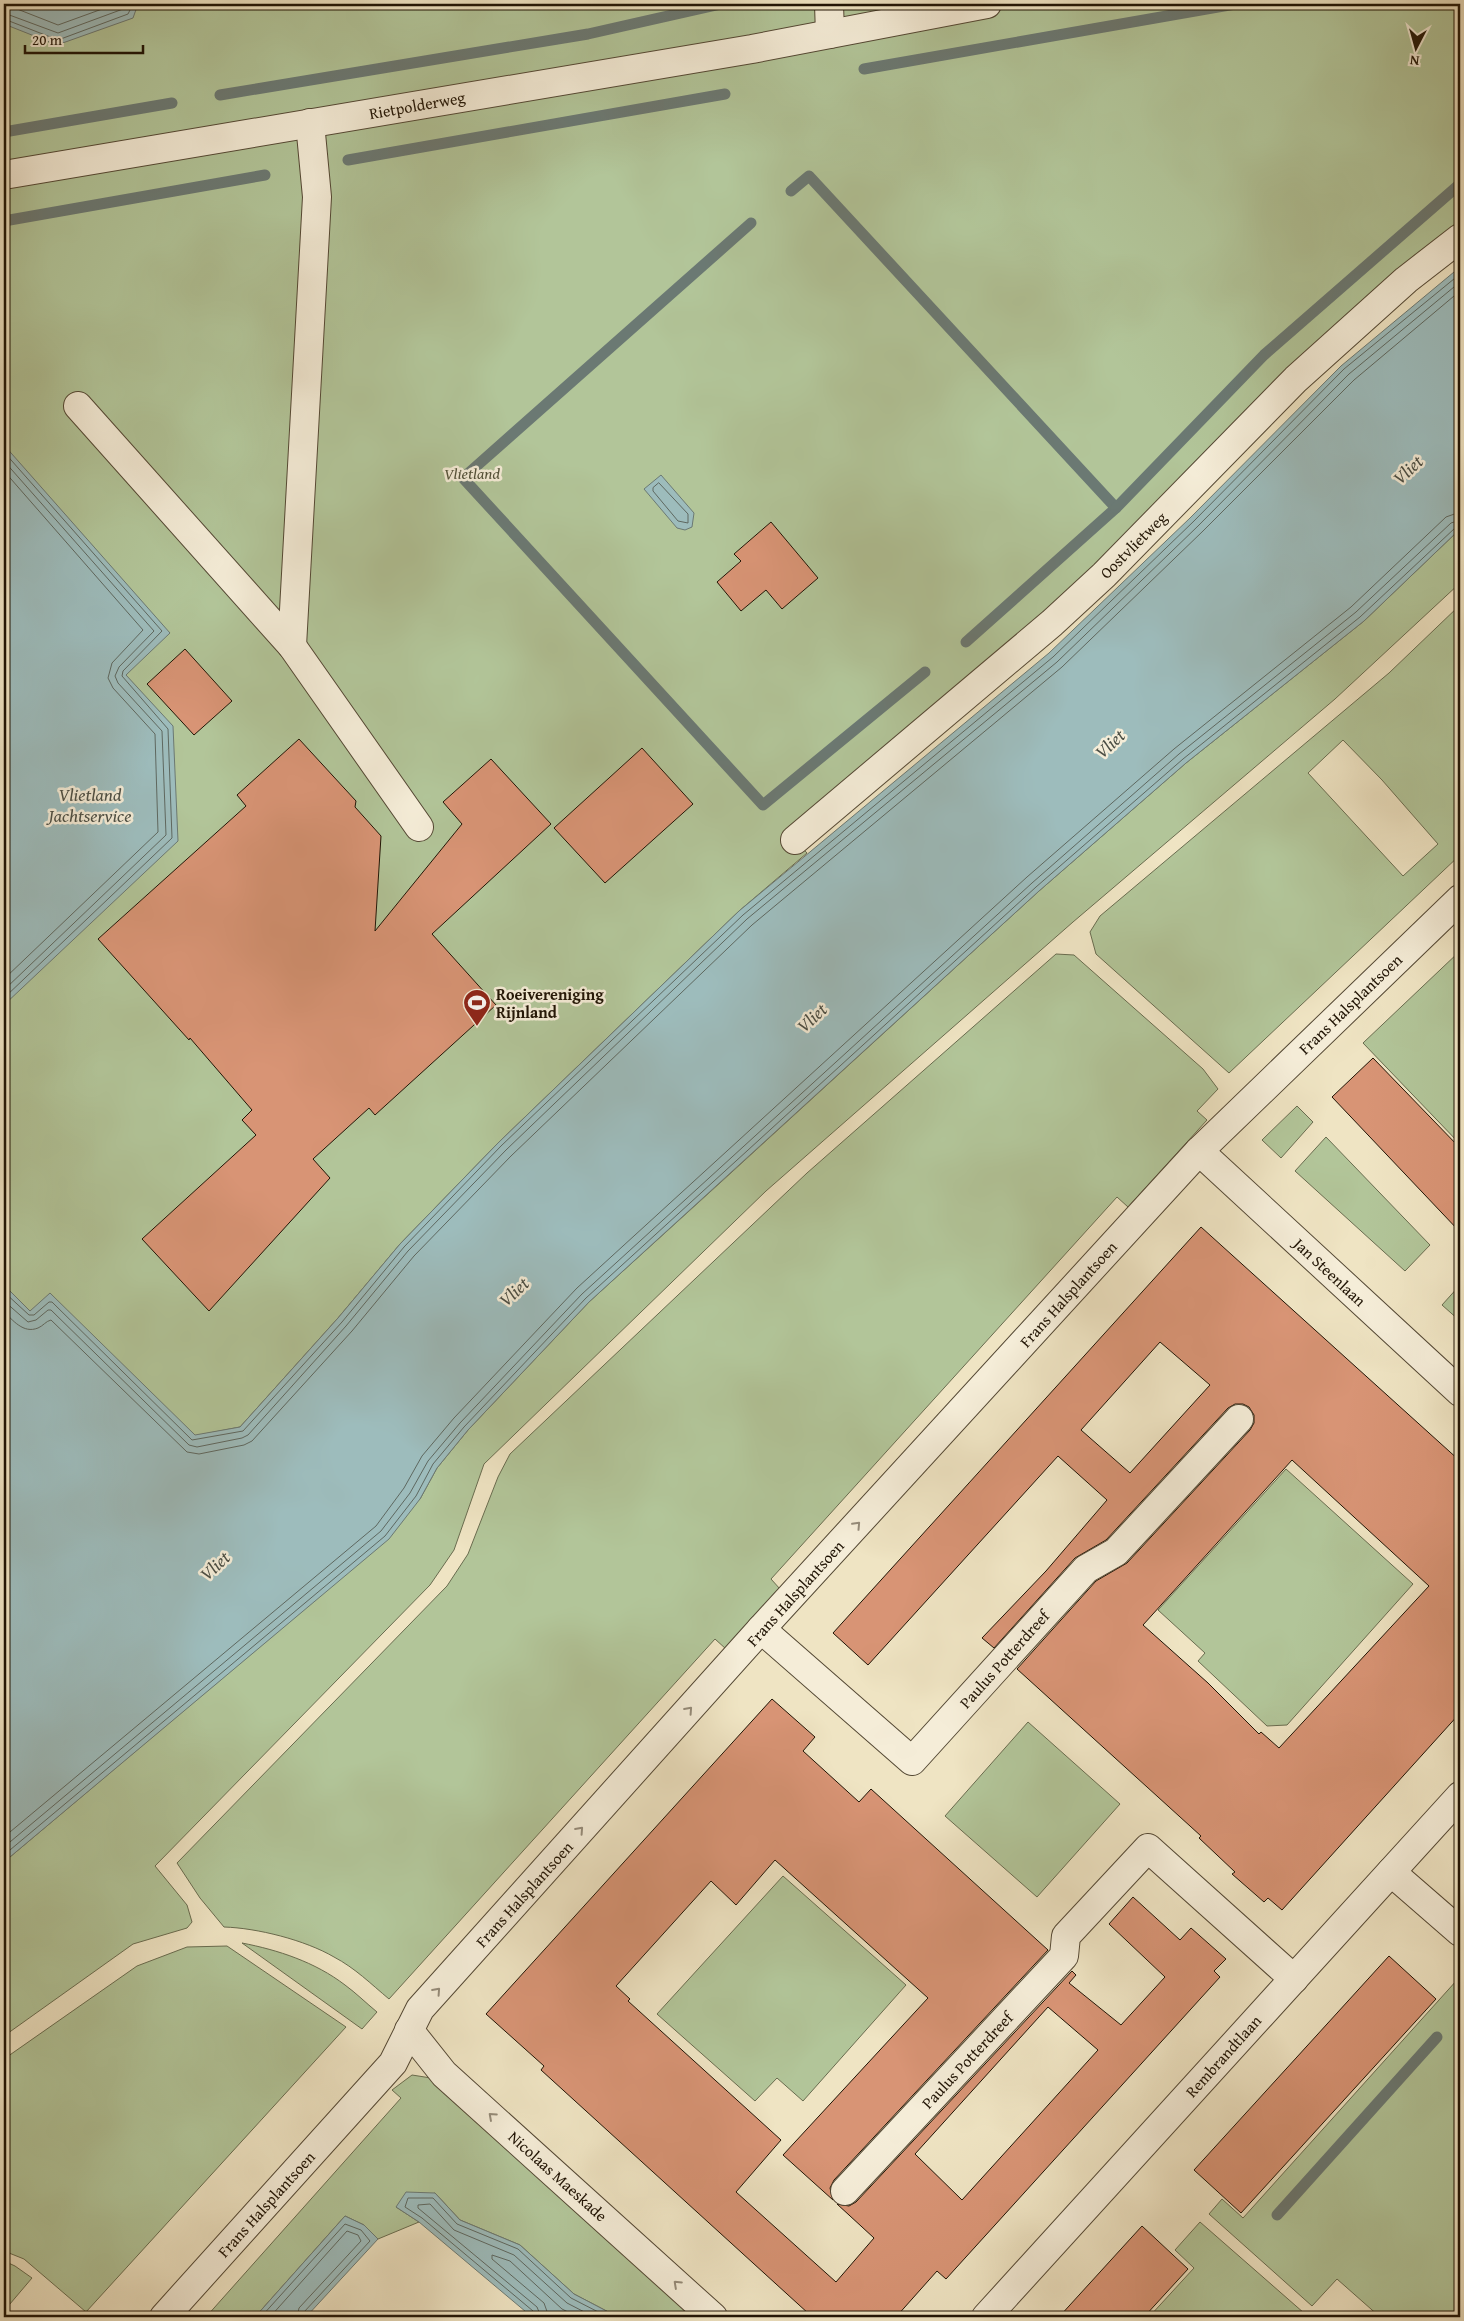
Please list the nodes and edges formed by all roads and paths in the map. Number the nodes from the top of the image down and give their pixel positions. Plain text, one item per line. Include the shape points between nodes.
1 (829, 4) edge
2 (987, 4) edge
3 (830, 34) junction
4 (310, 123) junction
5 (4, 175) edge
6 (1460, 238) edge
7 (78, 406) dead end
8 (292, 646) junction
9 (419, 827) dead end
10 (795, 840) dead end
11 (1460, 898) edge
12 (1199, 1151) junction
13 (1460, 1392) edge
14 (1239, 1419) dead end
15 (761, 1629) junction
16 (1460, 1796) edge
17 (1391, 1872) junction
18 (1460, 1932) edge
19 (1294, 1979) junction
20 (409, 2030) junction
21 (845, 2191) dead end
22 (164, 2317) edge
23 (713, 2317) edge
24 (986, 2317) edge

1 - 3 street
2 - 3 street, Rietpolderweg
3 - 4 street, Rietpolderweg
4 - 5 street, Rietpolderweg
4 - 8 street via 317,197
6 - 10 street, Oostvlietweg via 1406,280 1296,379 1104,575 1052,623
7 - 8 street
8 - 9 street
11 - 12 street, Frans Halsplantsoen
12 - 13 street, Jan Steenlaan
15 -> 12 street, Frans Halsplantsoen
14 - 15 street, Paulus Potterdreef via 1116,1552 1086,1569 912,1762
20 -> 15 street, Frans Halsplantsoen via 420,2009
16 - 17 street, Rembrandtlaan
17 - 18 street
17 - 19 street, Rembrandtlaan
19 - 21 street, Paulus Potterdreef via 1148,1848 1066,1936 1064,1956
19 - 24 street, Rembrandtlaan
20 - 22 street, Frans Halsplantsoen via 393,2063
23 -> 20 street, Nicolaas Maeskade via 444,2074

